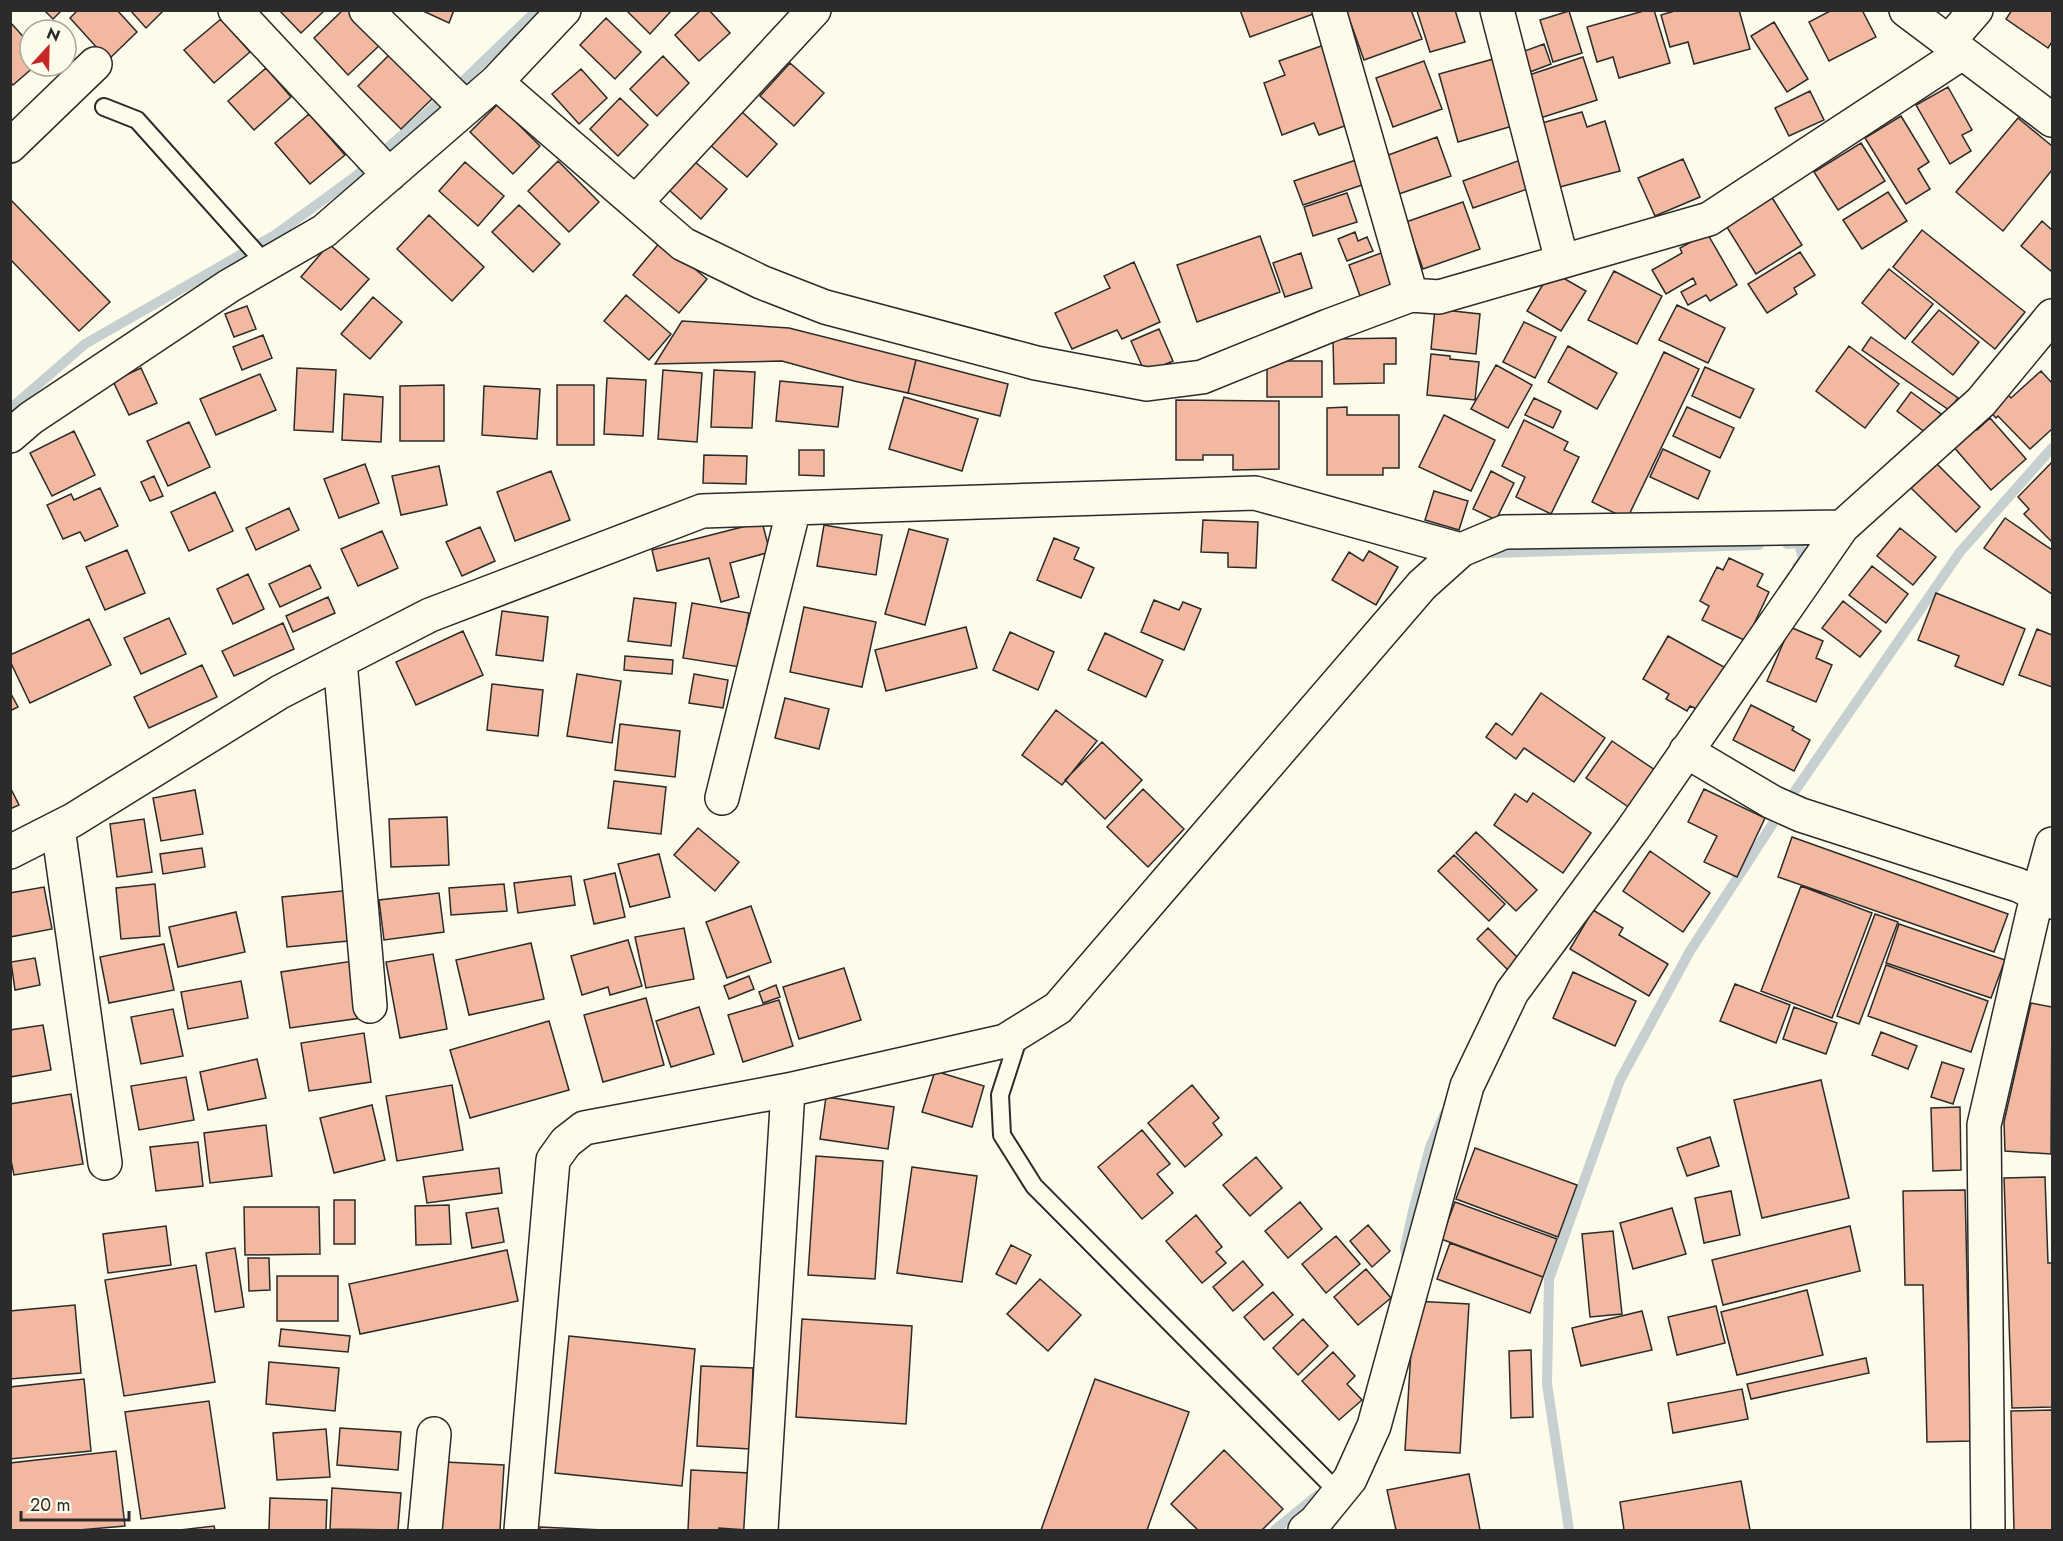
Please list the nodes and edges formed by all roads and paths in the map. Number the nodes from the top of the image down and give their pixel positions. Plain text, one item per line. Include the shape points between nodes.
1 (236, 10) edge
2 (366, 10) edge
3 (564, 10) edge
4 (814, 10) edge
5 (1329, 10) edge
6 (1497, 10) edge
7 (1905, 10) edge
8 (1976, 10) edge
9 (1955, 47) junction
10 (95, 64) dead end
11 (496, 82) junction
12 (104, 107) dead end
13 (465, 108) junction
14 (2052, 120) edge
15 (10, 146) edge
16 (379, 164) junction
17 (636, 202) junction
18 (256, 253) junction
19 (1562, 261) junction
20 (1411, 295) junction
21 (2052, 316) edge
22 (10, 436) edge
23 (794, 508) junction
24 (1842, 527) junction
25 (1461, 550) junction
26 (340, 661) junction
27 (1686, 751) junction
28 (722, 798) dead end
29 (58, 828) junction
30 (2052, 844) edge
31 (10, 852) edge
32 (2039, 904) edge
33 (370, 1006) dead end
34 (1020, 1032) junction
35 (788, 1090) junction
36 (105, 1163) dead end
37 (434, 1434) dead end
38 (1339, 1493) junction
39 (425, 1530) edge
40 (521, 1530) edge
41 (761, 1530) edge
42 (1305, 1530) edge
43 (1988, 1530) edge

1 - 16 street
2 - 13 street
3 - 11 street
4 - 17 street
5 - 20 street
6 - 19 street
7 - 9 street
8 - 9 street
9 - 14 street
9 - 19 street via 1709,219
10 - 15 street
11 - 13 street
11 - 17 street
12 - 18 lane via 137,120
13 - 16 street
16 - 18 street via 324,231
17 - 20 street via 683,244 760,282 825,307 1036,363 1147,384 1202,377
18 - 22 street via 229,286
19 - 20 street via 1438,297
21 - 24 street via 1981,402
23 - 25 street via 1255,493
23 - 26 street via 702,511 430,615
23 - 28 street
24 - 25 street via 1504,532
24 - 27 street
25 - 34 street via 1422,585 1058,1008
26 - 29 street via 280,692
26 - 33 street
27 - 32 street via 1785,807 2018,885
27 - 38 street via 1512,992 1467,1086 1374,1426 1350,1479
29 - 31 street
29 - 36 street
30 - 32 street
32 - 43 street via 1984,1125
34 - 35 street via 1005,1041
34 - 38 lane via 1000,1095 1002,1135 1034,1186
35 - 40 street via 584,1128 566,1142 553,1160
35 - 41 street
37 - 39 street
38 - 42 street

